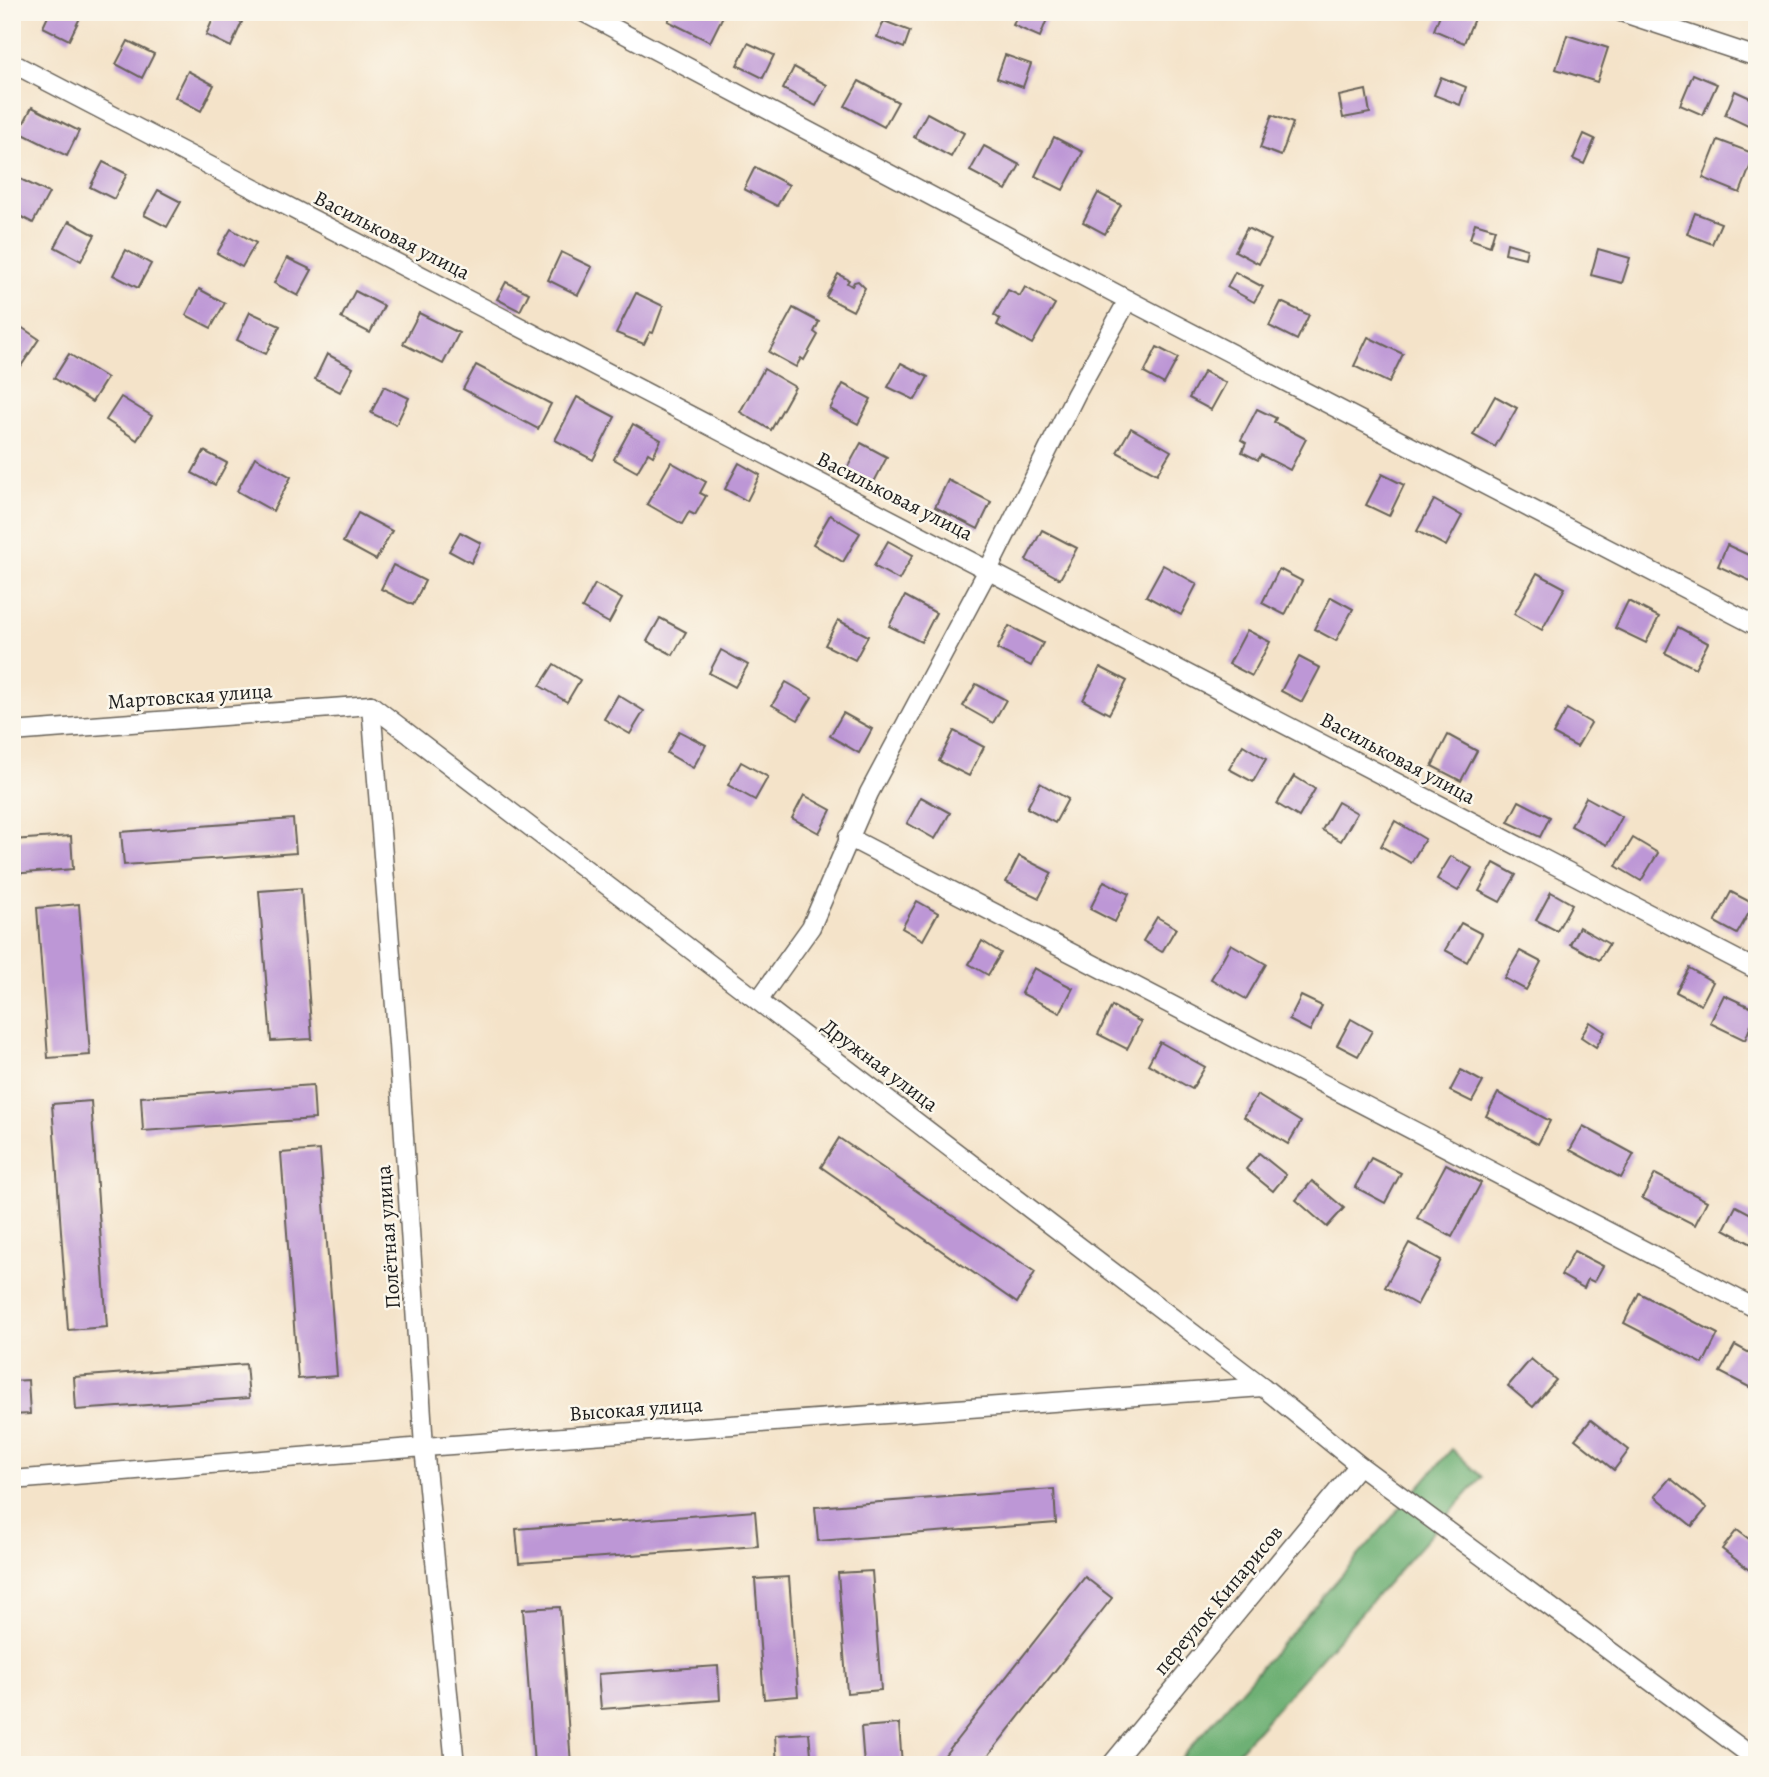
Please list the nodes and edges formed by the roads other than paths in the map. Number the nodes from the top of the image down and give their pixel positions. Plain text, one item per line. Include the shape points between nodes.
1 (583, 12) edge
2 (1621, 12) edge
3 (1757, 57) edge
4 (12, 62) edge
5 (1128, 300) junction
6 (988, 570) junction
7 (1757, 626) edge
8 (371, 705) junction
9 (12, 732) edge
10 (848, 837) junction
11 (1757, 970) edge
12 (758, 1000) junction
13 (1757, 1309) edge
14 (1263, 1387) junction
15 (424, 1447) junction
16 (1359, 1465) junction
17 (12, 1480) edge
18 (1757, 1760) edge
19 (455, 1765) edge
20 (1111, 1765) edge

1 - 5 street
2 - 3 street
4 - 6 street, Васильковая улица
5 - 6 street
5 - 7 street
6 - 10 street
6 - 11 street, Васильковая улица
8 - 9 street, Мартовская улица
8 - 12 street, Дружная улица
8 - 15 street, Полётная улица
10 - 12 street via 811,927
10 - 13 street
12 - 14 street, Дружная улица
14 - 15 street, Высокая улица
14 - 16 street, Дружная улица
15 - 17 street, Высокая улица
15 - 19 street, Полётная улица
16 - 18 street, Дружная улица
16 - 20 street, переулок Кипарисов

